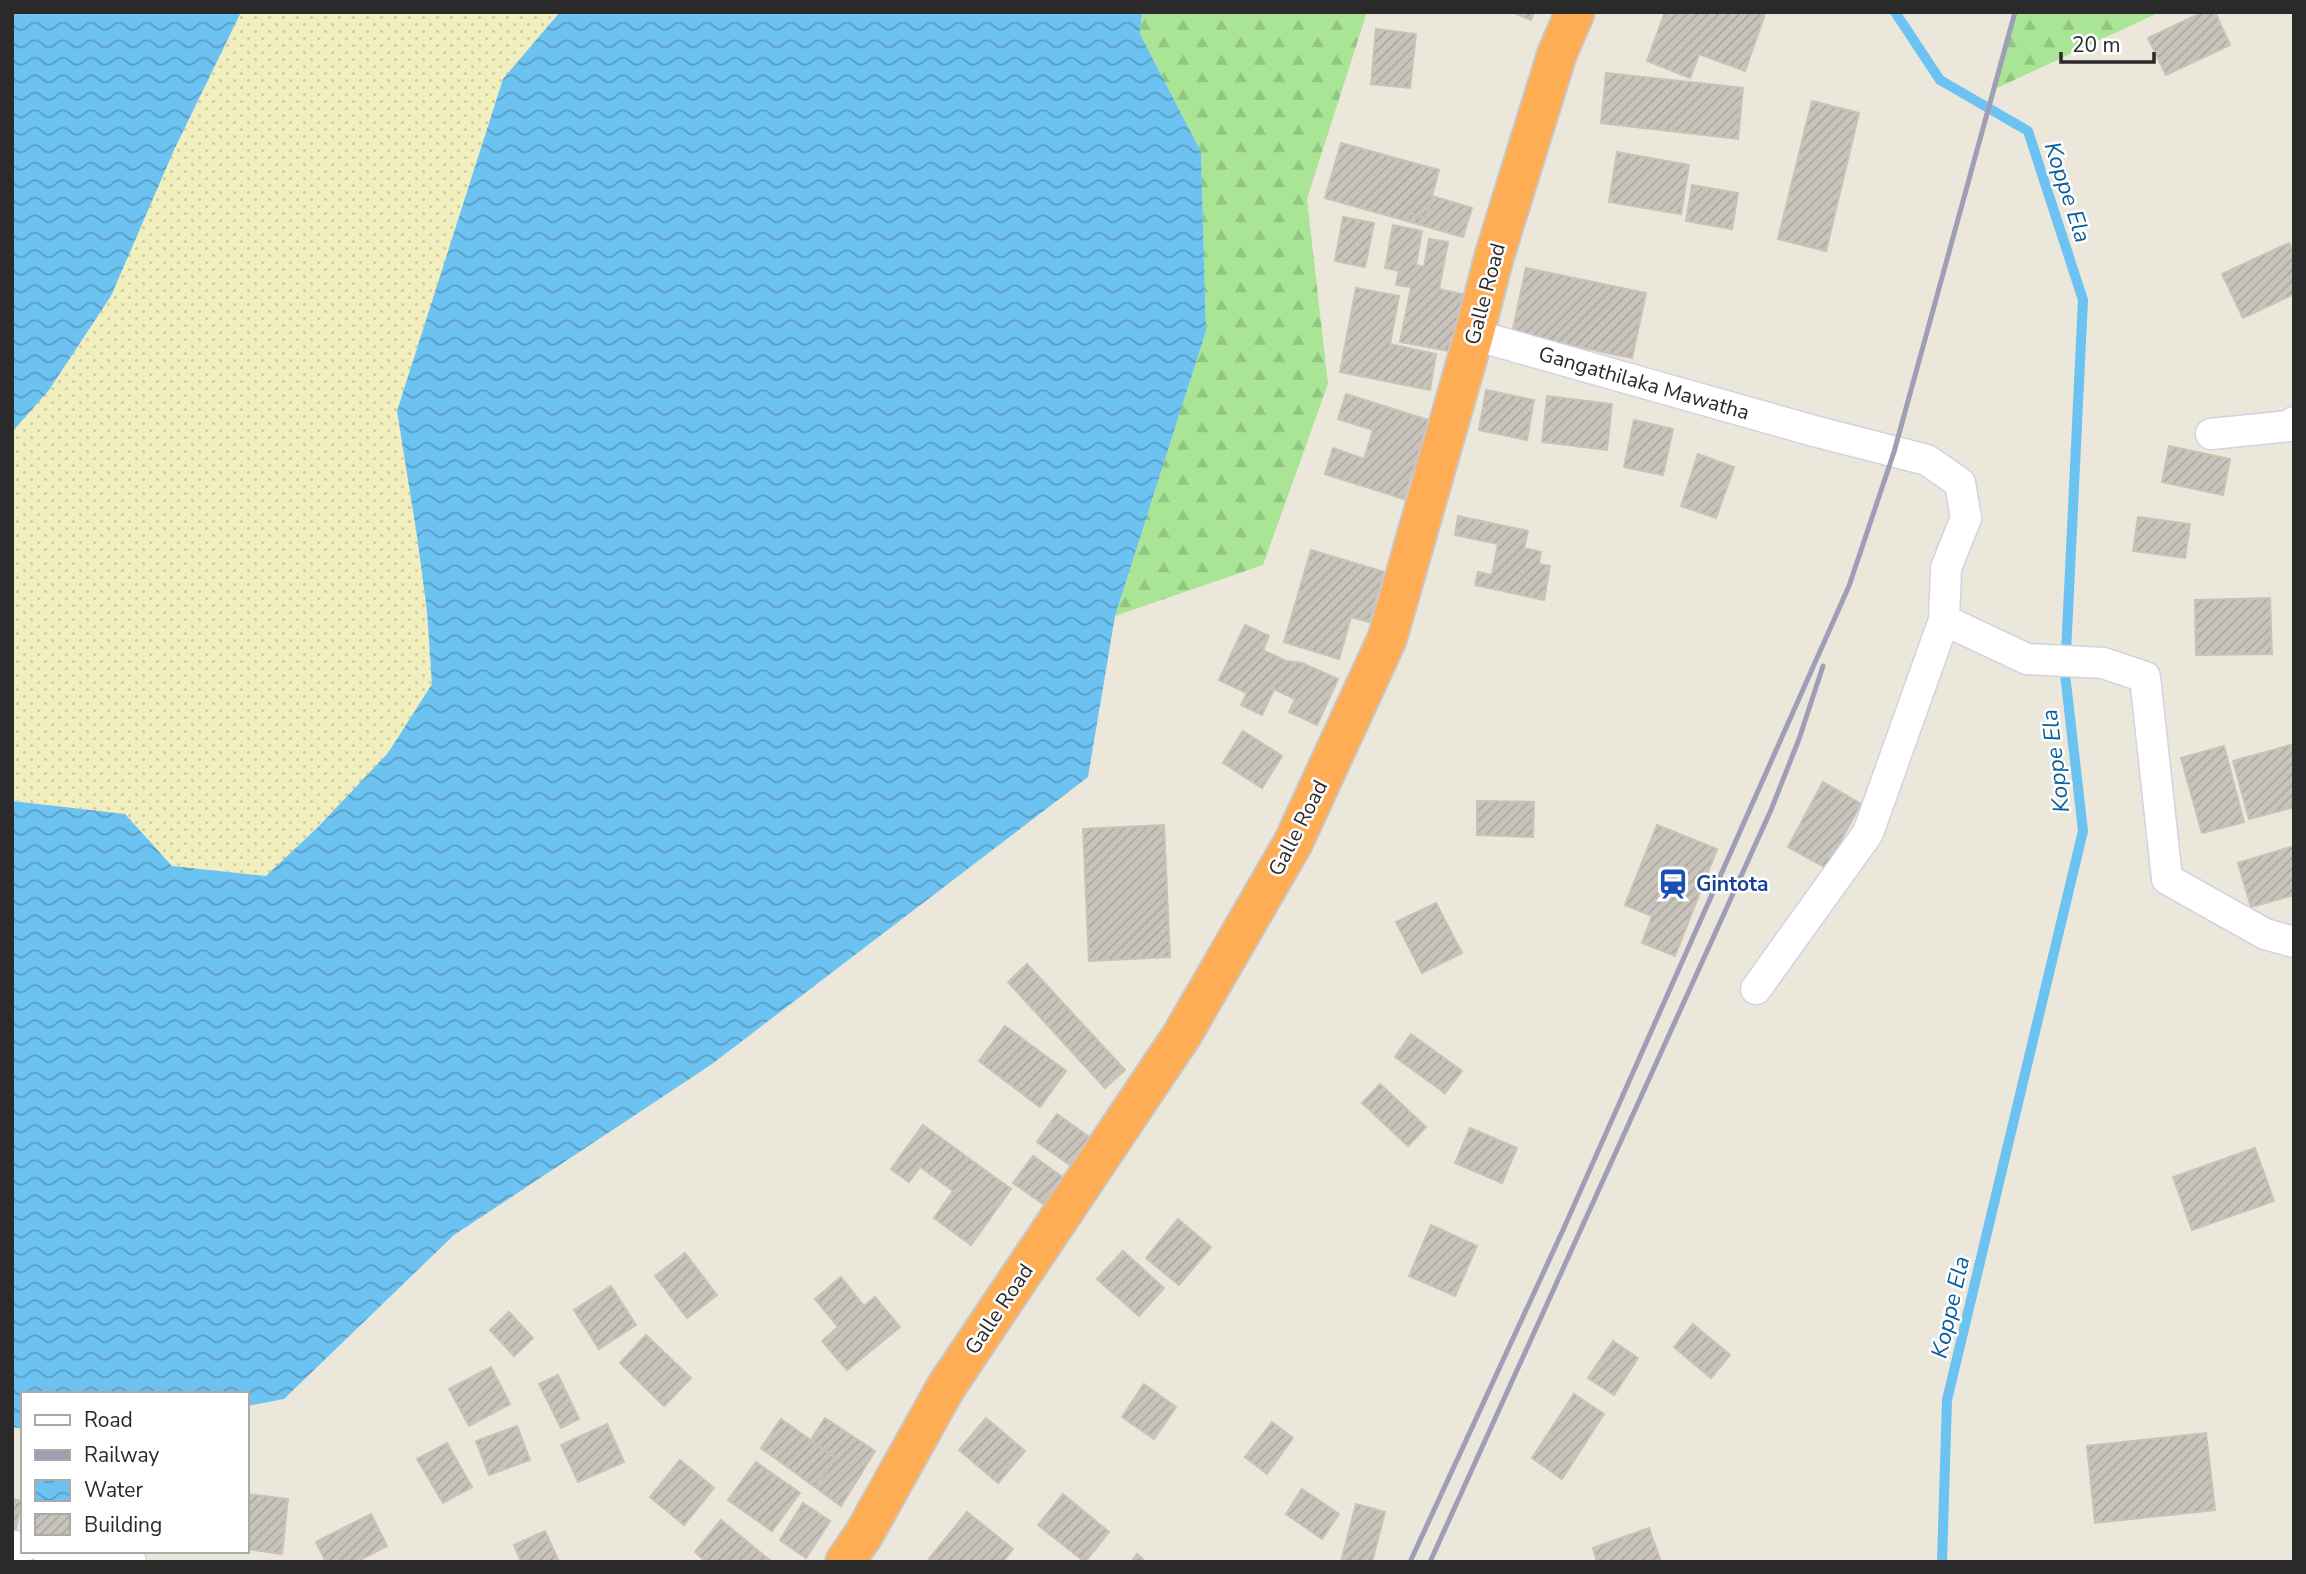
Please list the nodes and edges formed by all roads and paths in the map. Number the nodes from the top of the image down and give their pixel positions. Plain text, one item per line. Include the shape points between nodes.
1 (1575, 12) edge
2 (1474, 335) junction
3 (2294, 422) edge
4 (2211, 434) dead end
5 (1944, 620) junction
6 (2294, 942) edge
7 (1756, 989) dead end
8 (62, 1553) edge
9 (131, 1562) edge
10 (845, 1562) edge

1 - 2 highway, Galle Road via 1541,104
2 - 5 street, Gangathilaka Mawatha via 1927,460 1960,483 1966,518 1946,568
2 - 10 highway, Galle Road via 1387,639 1293,843 1182,1035 946,1387
3 - 4 street
5 - 6 street via 2027,659 2103,663 2146,677 2167,879 2265,934
5 - 7 street, Gangathilaka Mawatha via 1868,833
8 - 9 street

